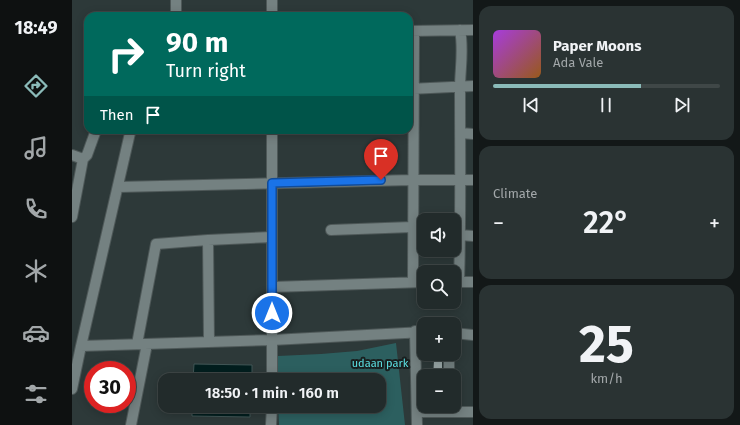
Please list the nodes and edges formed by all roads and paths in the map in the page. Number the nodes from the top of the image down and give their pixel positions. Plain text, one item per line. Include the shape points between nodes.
1 (176, 0) edge
2 (272, 0) edge
3 (176, 12) edge
4 (272, 12) edge
5 (460, 30) junction
6 (473, 30) edge
7 (413, 31) edge
8 (473, 86) edge
9 (460, 87) junction
10 (413, 88) edge
11 (461, 133) junction
12 (94, 134) edge
13 (131, 134) edge
14 (272, 134) edge
15 (412, 134) edge
16 (473, 134) edge
17 (72, 155) edge
18 (83, 160) junction
19 (412, 180) junction
20 (460, 180) junction
21 (473, 180) edge
22 (272, 183) junction
23 (118, 187) junction
24 (460, 213) edge
25 (72, 217) edge
26 (412, 227) junction
27 (331, 230) dead end
28 (461, 235) edge
29 (473, 236) edge
30 (272, 237) junction
31 (208, 240) junction
32 (413, 282) junction
33 (417, 282) edge
34 (461, 282) edge
35 (473, 282) edge
36 (272, 287) junction
37 (417, 331) edge
38 (461, 334) edge
39 (473, 335) edge
40 (272, 340) junction
41 (210, 342) junction
42 (142, 344) junction
43 (77, 351) edge
44 (272, 373) edge
45 (417, 386) edge
46 (72, 389) edge
47 (417, 408) edge
48 (461, 410) edge
49 (473, 412) edge
50 (272, 413) edge
51 (418, 413) edge
52 (131, 425) edge
53 (272, 425) edge
54 (417, 425) edge

1 - 3 street
2 - 4 street
5 - 6 street
5 - 7 street
5 - 9 street
8 - 9 street
9 - 10 street
9 - 11 street
11 - 16 street
11 - 20 street
12 - 18 street
13 - 23 street
14 - 22 street
15 - 19 street
17 - 18 street
18 - 25 street
19 - 20 street
19 - 22 street
19 - 26 street
20 - 21 street
20 - 24 street
22 - 23 street
22 - 30 street
23 - 43 street
26 - 27 street
26 - 32 street
28 - 29 street
30 - 31 street
30 - 36 street
31 - 41 street
31 - 42 street via 156,244
32 - 33 street
32 - 36 street
34 - 35 street
36 - 40 street
37 - 40 street
38 - 39 street
40 - 41 street
40 - 44 street
41 - 42 street
42 - 43 street
42 - 52 street
43 - 46 street
45 - 47 street
48 - 49 street
50 - 53 street
51 - 54 street

